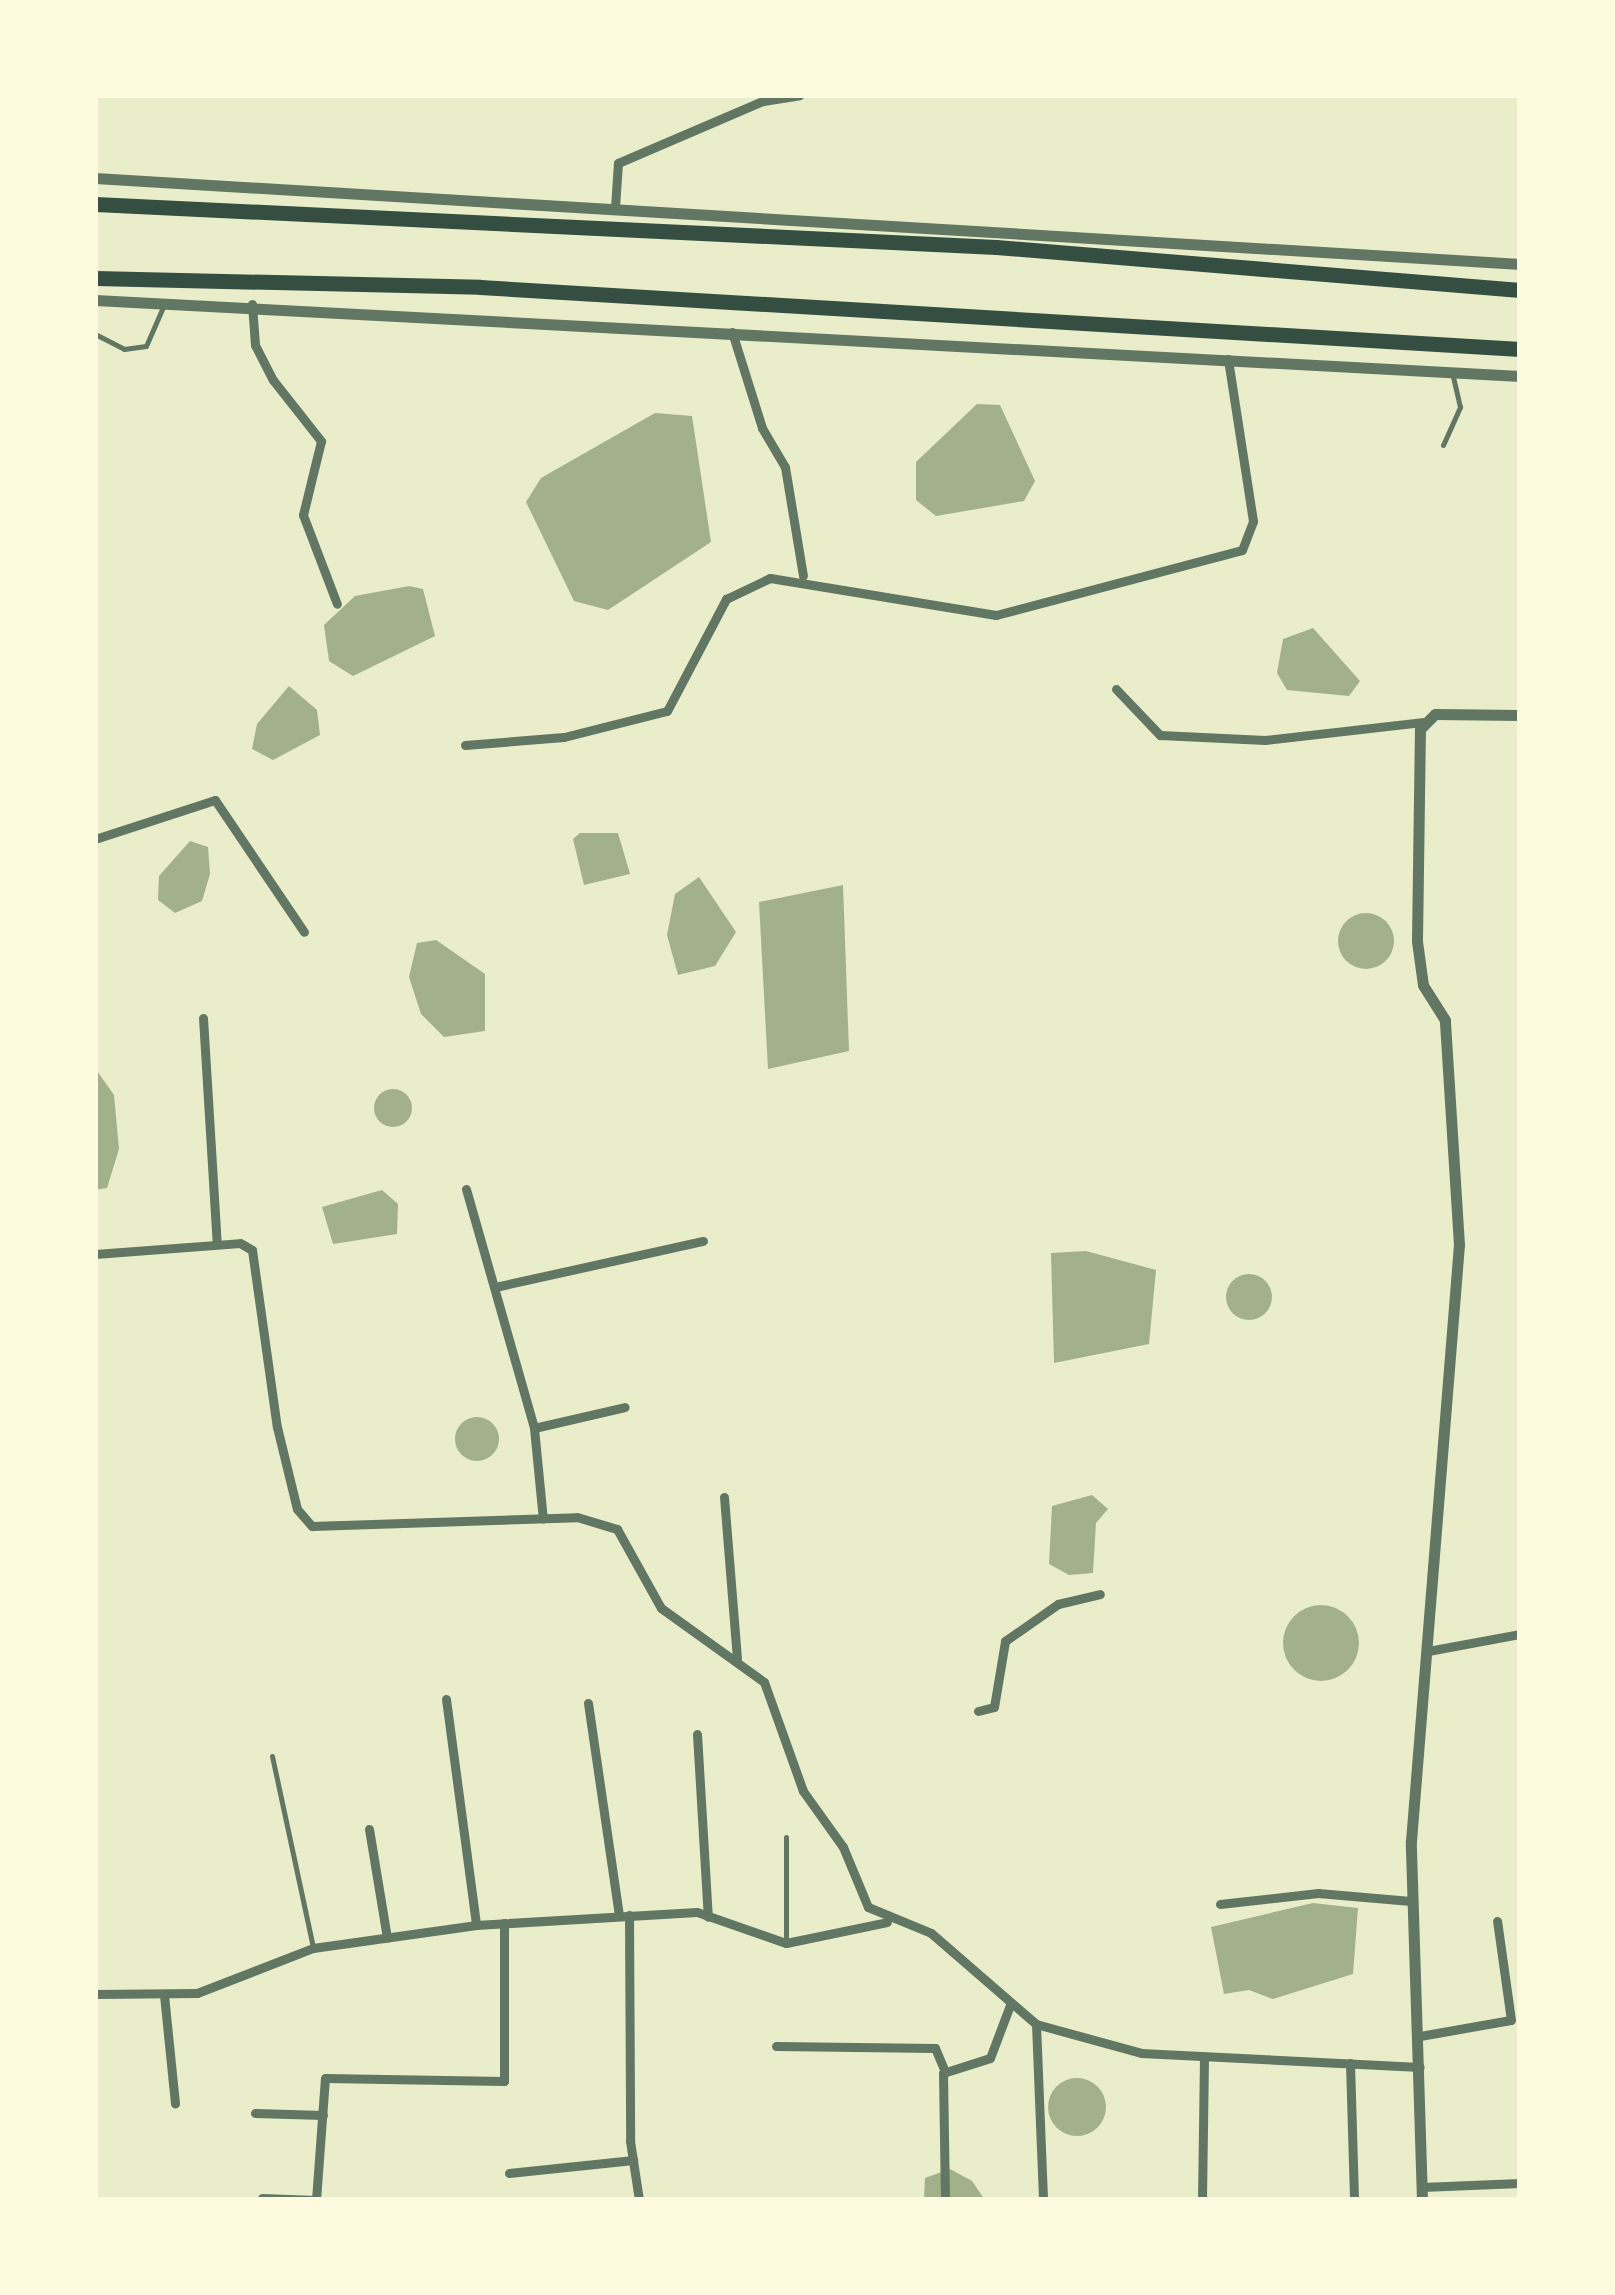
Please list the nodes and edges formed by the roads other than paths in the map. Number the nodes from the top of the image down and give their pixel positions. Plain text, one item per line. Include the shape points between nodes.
1 (800, 95) edge
2 (95, 178) edge
3 (95, 204) edge
4 (615, 207) junction
5 (1520, 264) edge
6 (95, 278) edge
7 (1520, 290) edge
8 (95, 300) edge
9 (252, 304) junction
10 (163, 307) junction
11 (732, 331) junction
12 (95, 334) edge
13 (1520, 349) edge
14 (1228, 359) junction
15 (1452, 373) junction
16 (1520, 376) edge
17 (1443, 445) dead end
18 (803, 576) junction
19 (337, 604) dead end
20 (1116, 689) dead end
21 (1520, 715) edge
22 (1422, 722) junction
23 (465, 745) dead end
24 (95, 840) edge
25 (304, 932) dead end
26 (203, 1018) dead end
27 (466, 1188) dead end
28 (704, 1241) dead end
29 (217, 1245) junction
30 (95, 1254) edge
31 (495, 1287) junction
32 (626, 1407) dead end
33 (534, 1428) junction
34 (724, 1497) dead end
35 (543, 1519) junction
36 (1100, 1594) dead end
37 (1520, 1634) edge
38 (1428, 1652) junction
39 (737, 1658) junction
40 (446, 1700) dead end
41 (588, 1703) dead end
42 (978, 1711) dead end
43 (697, 1734) dead end
44 (272, 1756) dead end
45 (369, 1829) dead end
46 (786, 1837) dead end
47 (1411, 1901) junction
48 (1220, 1904) dead end
49 (624, 1915) junction
50 (708, 1917) junction
51 (889, 1921) junction
52 (1497, 1921) dead end
53 (504, 1924) junction
54 (476, 1925) junction
55 (388, 1938) junction
56 (786, 1944) junction
57 (313, 1948) junction
58 (95, 1994) edge
59 (164, 1995) junction
60 (1010, 2004) junction
61 (1036, 2024) junction
62 (1420, 2036) junction
63 (776, 2046) dead end
64 (1204, 2059) junction
65 (1350, 2063) junction
66 (1422, 2067) junction
67 (944, 2069) junction
68 (175, 2104) dead end
69 (255, 2113) dead end
70 (323, 2115) junction
71 (633, 2160) junction
72 (509, 2173) dead end
73 (1520, 2183) edge
74 (1422, 2193) edge
75 (262, 2198) edge
76 (315, 2200) edge
77 (639, 2200) edge
78 (945, 2200) edge
79 (1044, 2200) edge
80 (1202, 2200) edge
81 (1354, 2200) edge

1 - 4 street via 763,101 618,163
2 - 4 street
3 - 7 highway via 996,247
4 - 5 street
6 - 13 highway via 480,287
8 - 10 street
9 - 10 street
9 - 11 street
9 - 19 street via 264,362 321,441 303,515
10 - 12 lane via 146,346 124,350
11 - 14 street
11 - 18 street via 764,434 786,467
14 - 15 street
14 - 18 street via 1253,521 1242,550 996,615 954,614
15 - 16 street
15 - 17 lane via 1460,407
18 - 23 street via 770,578 726,599 681,697 644,723
20 - 22 street via 1160,735 1265,740
21 - 22 street via 1435,714
22 - 38 street via 1417,941 1423,986 1445,1020 1459,1245
24 - 25 street via 216,800
26 - 29 street
27 - 31 street
28 - 31 street
29 - 30 street
29 - 35 street via 248,1244 256,1259 277,1427 302,1518 330,1529
31 - 33 street
32 - 33 street
33 - 35 street
34 - 39 street
35 - 39 street via 617,1529 660,1608
36 - 42 street via 1063,1602 1005,1641 994,1706
37 - 38 street
38 - 47 street
39 - 51 street via 774,1699 803,1791 843,1847 868,1907
40 - 54 street
41 - 49 street
43 - 50 street
44 - 57 lane
45 - 55 street
46 - 56 lane
47 - 48 street via 1318,1893
47 - 62 street
49 - 50 street
49 - 53 street
49 - 71 street
50 - 56 street
51 - 56 street
51 - 60 street via 931,1933
52 - 62 street via 1511,2020
53 - 54 street
53 - 70 street via 504,2081 331,2077
54 - 55 street
55 - 57 street
57 - 59 street via 228,1986
58 - 59 street
59 - 68 street
60 - 61 street
60 - 67 street via 990,2058
61 - 64 street via 1110,2050
61 - 79 street
62 - 66 street
63 - 67 street via 935,2048
64 - 65 street
64 - 80 street
65 - 66 street
65 - 81 street
66 - 74 street
67 - 78 street
69 - 70 street
70 - 76 street
71 - 72 street
71 - 77 street
73 - 74 street
75 - 76 street

